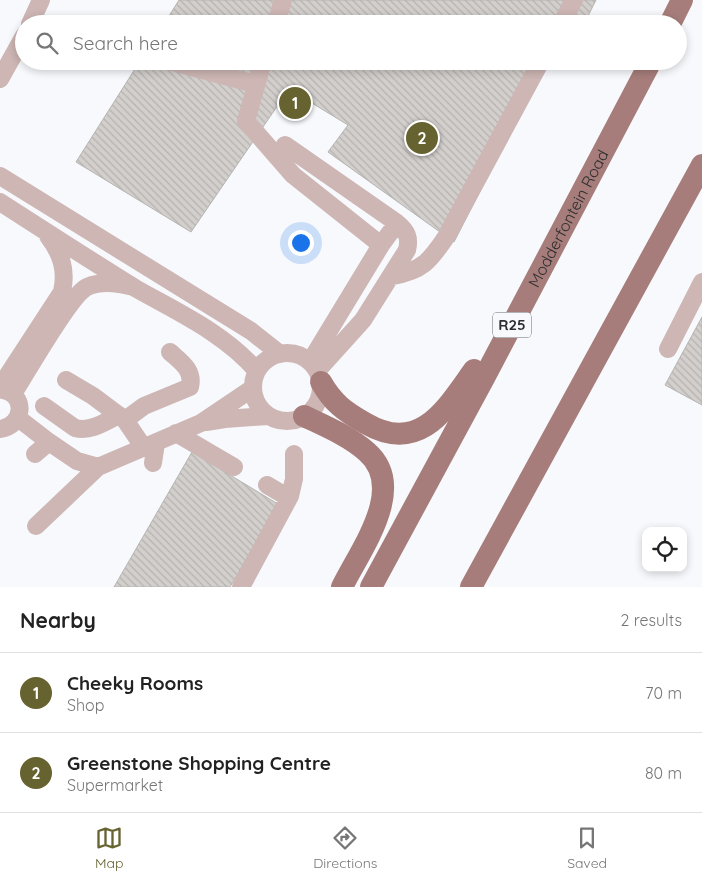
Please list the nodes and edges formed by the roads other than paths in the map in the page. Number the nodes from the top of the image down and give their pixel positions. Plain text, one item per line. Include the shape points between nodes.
1 (40, 0) edge
2 (574, 0) edge
3 (682, 0) edge
4 (34, 15) edge
5 (566, 15) edge
6 (674, 15) edge
7 (15, 52) edge
8 (203, 70) edge
9 (260, 70) edge
10 (536, 70) edge
11 (646, 70) edge
12 (0, 78) edge
13 (256, 84) junction
14 (285, 145) dead end
15 (702, 165) edge
16 (0, 176) edge
17 (0, 202) edge
18 (397, 224) junction
19 (43, 230) junction
20 (381, 245) junction
21 (392, 276) junction
22 (702, 282) edge
23 (134, 287) junction
24 (524, 301) junction
25 (668, 348) dead end
26 (170, 352) dead end
27 (280, 354) junction
28 (257, 371) junction
29 (316, 372) junction
30 (66, 380) dead end
31 (253, 388) junction
32 (4, 390) edge
33 (44, 406) dead end
34 (267, 416) junction
35 (304, 416) junction
36 (18, 418) junction
37 (122, 418) junction
38 (201, 423) junction
39 (0, 430) edge
40 (176, 434) junction
41 (49, 442) junction
42 (150, 445) junction
43 (35, 454) dead end
44 (294, 454) dead end
45 (153, 463) dead end
46 (98, 467) junction
47 (234, 467) dead end
48 (267, 485) dead end
49 (288, 498) junction
50 (36, 526) dead end
51 (241, 587) edge
52 (342, 587) edge
53 (370, 587) edge
54 (471, 587) edge

1 - 4 street
2 - 5 street
3 - 6 main road
7 - 12 street
8 - 13 street
9 - 13 street
10 - 21 street via 436,253 422,267
11 - 24 main road, Modderfontein Road / R25
13 - 20 street via 246,121 293,175
14 - 18 street
15 - 54 main road
16 - 27 street via 251,330
17 - 19 street
18 - 20 street
18 - 21 street via 408,235 409,243
19 - 23 street
19 - 32 street via 56,246 65,280 62,292
20 - 29 street
21 - 29 street via 363,320
22 - 25 street
23 - 28 street via 234,347
23 - 32 street via 106,283 78,292
24 - 29 main road via 439,415 426,427 407,434 379,431 342,410 329,396
24 - 53 main road, Modderfontein Road / R25
26 - 37 street via 188,369 190,387
27 - 28 street via 266,360
27 - 29 street via 300,356
28 - 31 street
29 - 35 street via 320,394 316,405
30 - 37 street
31 - 34 street via 257,403
31 - 38 street
32 - 36 street via 20,406
33 - 37 street via 81,430
34 - 35 street via 288,421
34 - 38 street
35 - 52 main road via 368,453 376,461 384,485 384,499 376,520
36 - 39 street via 8,428
36 - 41 street
37 - 42 street
38 - 40 street
40 - 42 street
40 - 47 street
41 - 43 street
41 - 46 street via 76,460
42 - 45 street
42 - 46 street
44 - 49 street via 294,479
46 - 50 street
48 - 49 street
49 - 51 street

